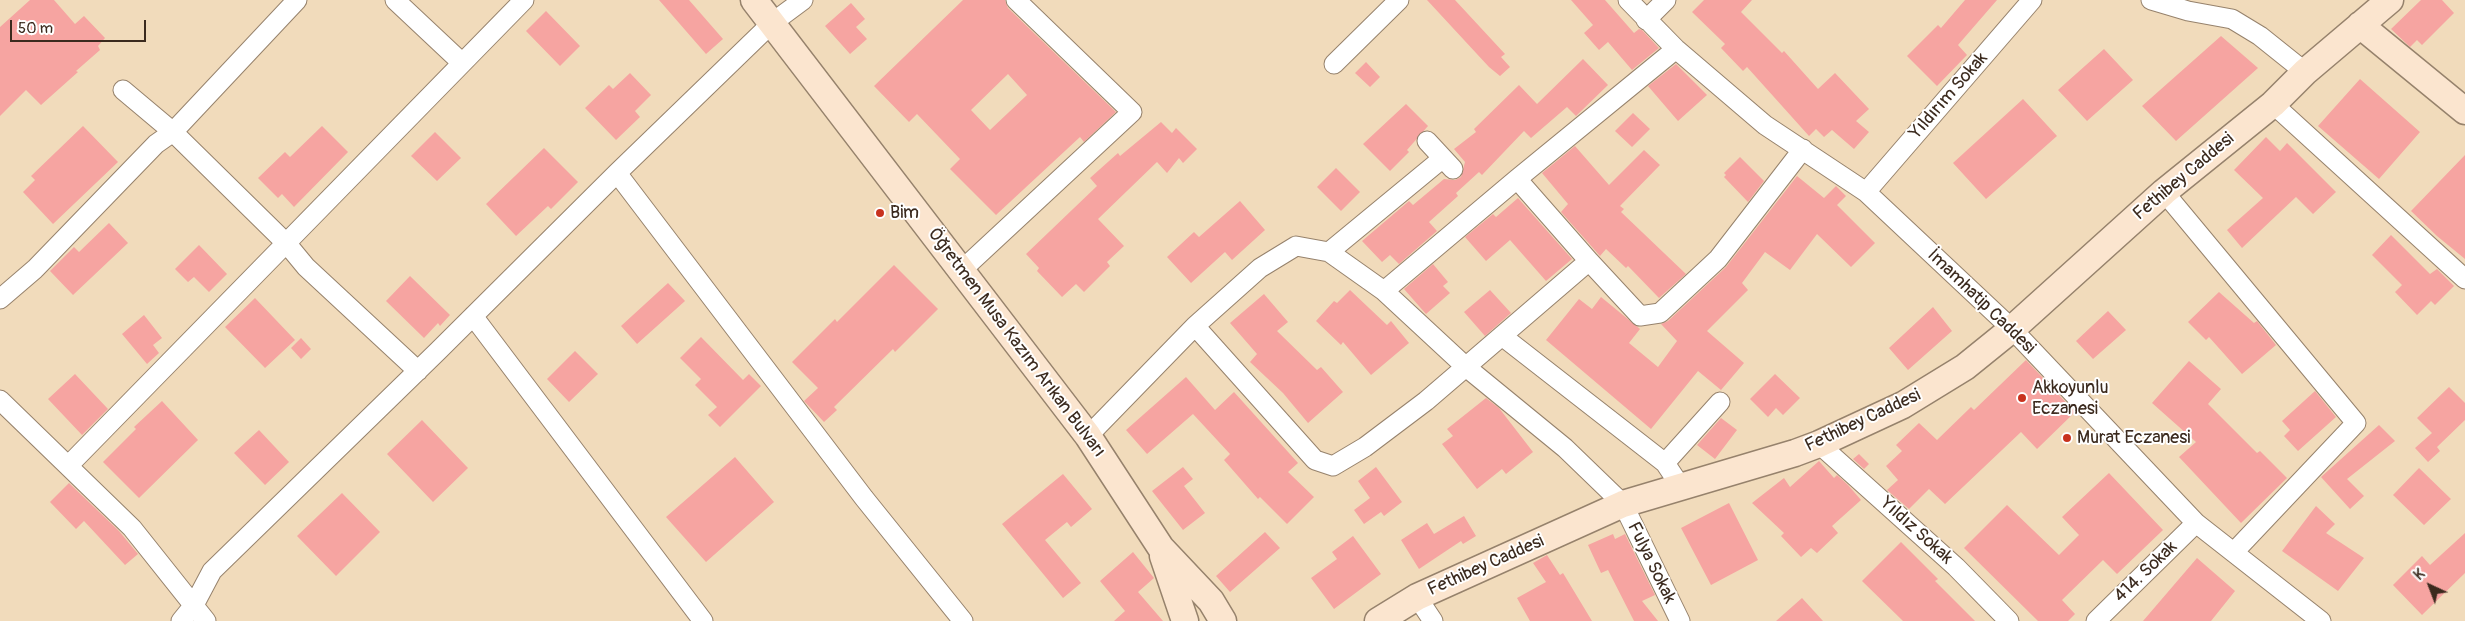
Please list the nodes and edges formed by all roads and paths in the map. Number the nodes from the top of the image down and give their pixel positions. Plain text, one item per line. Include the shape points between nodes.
1 (297, 0) edge
2 (395, 0) edge
3 (524, 0) edge
4 (754, 0) edge
5 (803, 0) edge
6 (1016, 0) edge
7 (1399, 0) edge
8 (1628, 0) edge
9 (1666, 0) edge
10 (2032, 0) edge
11 (2152, 0) edge
12 (2390, 0) edge
13 (1646, 20) junction
14 (772, 23) junction
15 (2360, 25) junction
16 (1676, 49) junction
17 (461, 62) junction
18 (1334, 64) dead end
19 (2305, 72) junction
20 (124, 90) dead end
21 (2272, 104) junction
22 (2465, 111) edge
23 (173, 132) junction
24 (1427, 141) dead end
25 (1804, 149) junction
26 (617, 172) junction
27 (1517, 179) junction
28 (1866, 192) junction
29 (2164, 192) junction
30 (287, 244) junction
31 (1329, 252) junction
32 (1589, 261) junction
33 (963, 269) junction
34 (2465, 279) edge
35 (1384, 291) junction
36 (0, 299) edge
37 (473, 316) junction
38 (1195, 326) junction
39 (2012, 329) junction
40 (1502, 336) junction
41 (1466, 366) junction
42 (418, 371) junction
43 (0, 400) edge
44 (1720, 402) dead end
45 (1088, 436) junction
46 (1819, 444) junction
47 (1665, 463) junction
48 (68, 466) junction
49 (1681, 487) junction
50 (1623, 504) junction
51 (2196, 523) junction
52 (1161, 548) junction
53 (2234, 552) junction
54 (1417, 597) junction
55 (194, 606) junction
56 (181, 621) edge
57 (206, 621) edge
58 (703, 621) edge
59 (963, 621) edge
60 (1185, 621) edge
61 (1223, 621) edge
62 (1378, 621) edge
63 (1433, 621) edge
64 (1680, 621) edge
65 (2009, 621) edge
66 (2096, 621) edge
67 (2321, 621) edge

1 - 23 street
2 - 17 street
3 - 17 street
4 - 14 street, Öğretmen Musa Kazım Arıkan Bulvarı
5 - 14 street
6 - 33 street via 1132,112
7 - 18 street
8 - 13 street, İmamhatip Caddesi
9 - 13 street
10 - 28 street, Yıldırım Sokak
11 - 19 street via 2232,19 2260,36
12 - 15 street, Fethibey Caddesi
13 - 16 street, İmamhatip Caddesi
14 - 26 street
14 - 33 street, Öğretmen Musa Kazım Arıkan Bulvarı
15 - 19 street, Fethibey Caddesi
15 - 22 street
16 - 25 street, İmamhatip Caddesi via 1765,125
16 - 27 street
17 - 30 street
19 - 21 street, Fethibey Caddesi
20 - 23 street
21 - 29 street, Fethibey Caddesi
21 - 34 street
23 - 30 street
23 - 36 street via 156,144 35,269
24 - 31 street via 1448,163
25 - 28 street, İmamhatip Caddesi
25 - 32 street via 1718,259 1660,313 1640,316
26 - 37 street
26 - 59 street via 864,498
27 - 32 street
27 - 35 street
28 - 39 street, İmamhatip Caddesi
29 - 39 street, Fethibey Caddesi
29 - 53 street via 2356,423
30 - 42 street via 306,266
30 - 48 street
31 - 35 street
31 - 38 street via 1296,246 1260,268
32 - 40 street
33 - 45 street, Öğretmen Musa Kazım Arıkan Bulvarı
35 - 41 street
37 - 42 street
37 - 58 street
38 - 41 street via 1315,460 1333,466 1365,447
38 - 45 street
39 - 46 street, Fethibey Caddesi via 1965,367 1903,405
39 - 51 street, İmamhatip Caddesi
40 - 41 street
40 - 47 street
41 - 50 street via 1565,448
42 - 55 street via 212,572
43 - 48 street
44 - 47 street
45 - 52 street, Öğretmen Musa Kazım Arıkan Bulvarı
46 - 49 street, Fethibey Caddesi
46 - 65 street, Yıldız Sokak via 1956,567
47 - 49 street
48 - 55 street via 132,528
49 - 50 street, Fethibey Caddesi
50 - 54 street, Fethibey Caddesi
50 - 64 street, Fulya Sokak
51 - 53 street, İmamhatip Caddesi
51 - 66 street, 414. Sokak
52 - 60 street, Öğretmen Musa Kazım Arıkan Bulvarı
52 - 61 street, Öğretmen Musa Kazım Arıkan Bulvarı via 1211,601
53 - 67 street, İmamhatip Caddesi
54 - 62 street, Fethibey Caddesi
54 - 63 street
55 - 56 street
55 - 57 street

